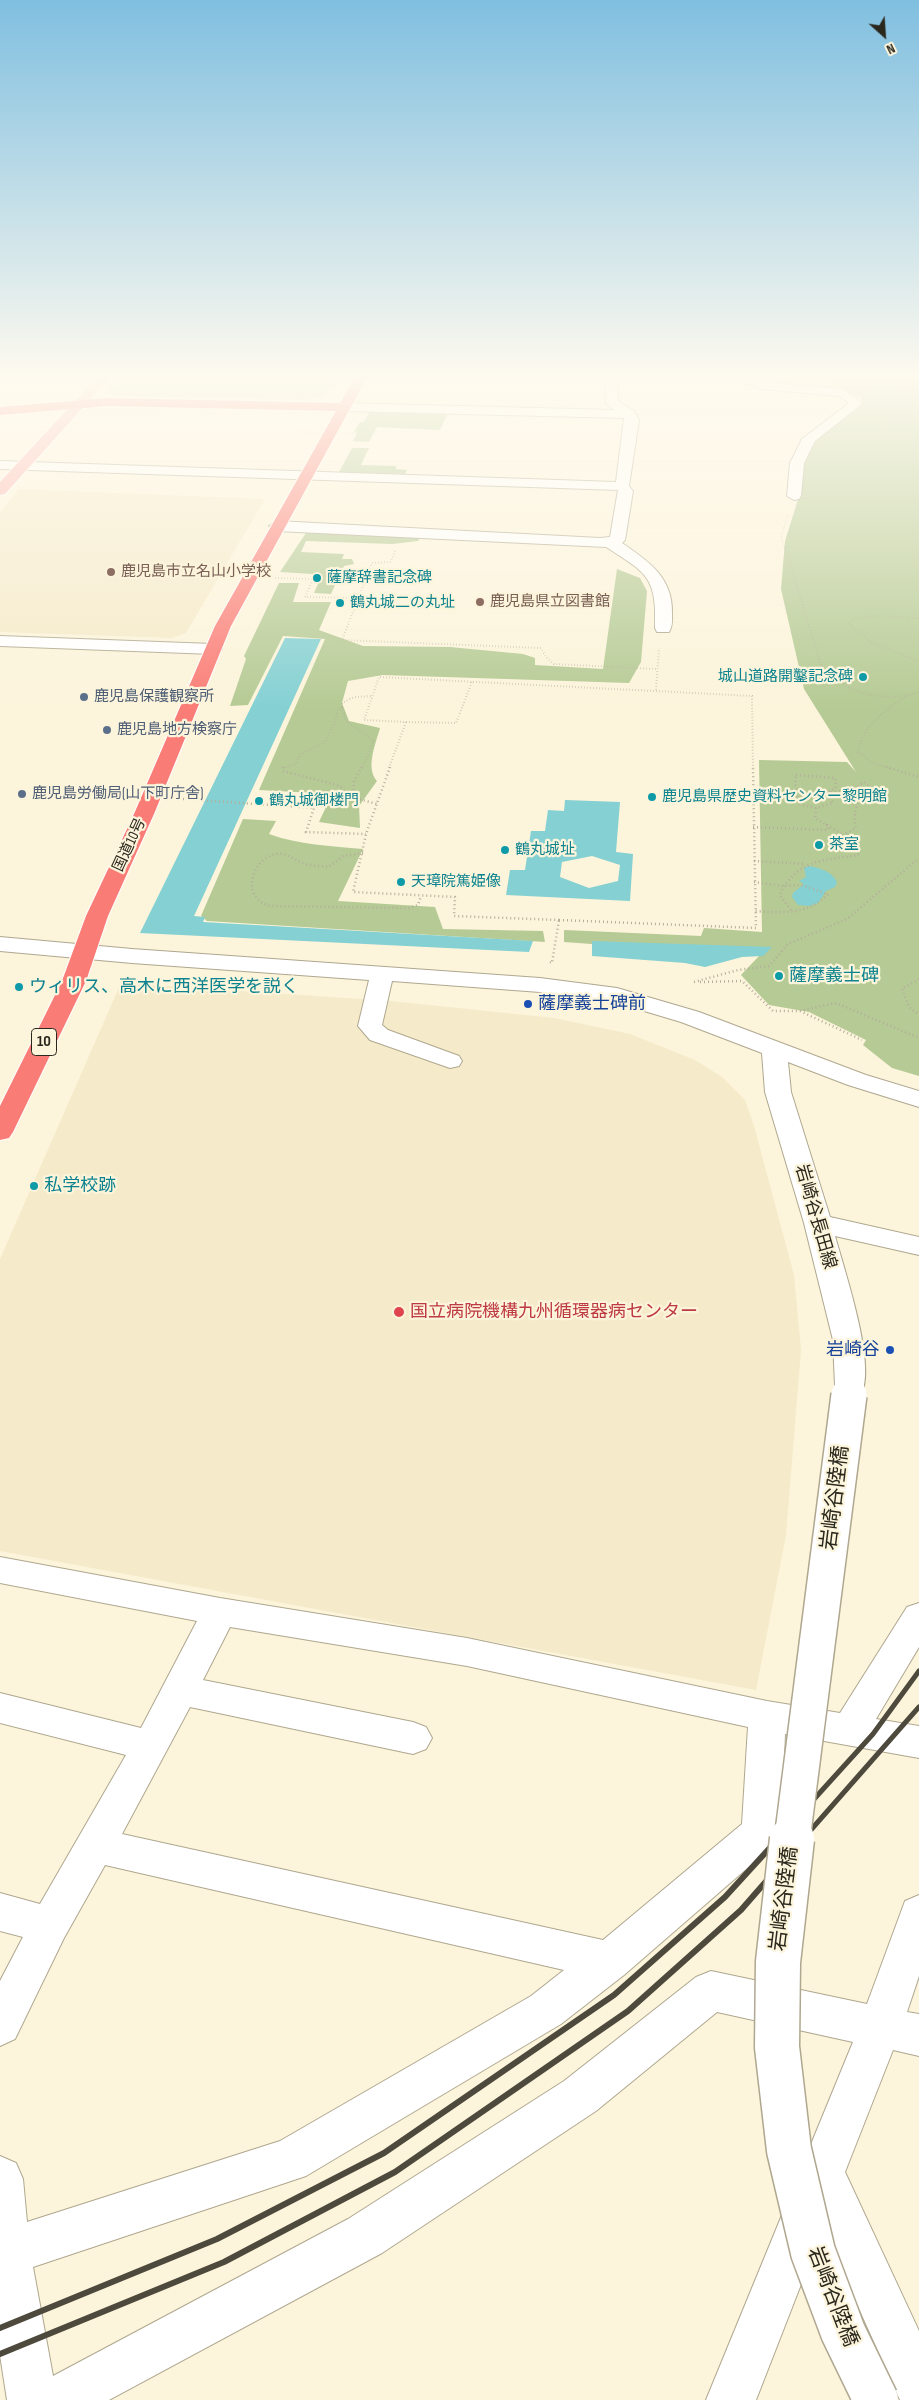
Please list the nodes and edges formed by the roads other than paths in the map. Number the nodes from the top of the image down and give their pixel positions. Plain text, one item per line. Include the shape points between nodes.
1 (301, 486) edge
2 (622, 486) edge
3 (795, 486) edge
4 (794, 496) road end
5 (277, 526) junction
6 (609, 542) junction
7 (662, 628) road end
8 (0, 640) edge
9 (213, 649) junction
10 (0, 944) edge
11 (84, 951) junction
12 (382, 974) junction
13 (774, 1048) junction
14 (450, 1061) dead end
15 (919, 1099) edge
16 (0, 1132) edge
17 (818, 1223) junction
18 (919, 1246) edge
19 (850, 1386) joint
20 (0, 1570) edge
21 (220, 1612) junction
22 (919, 1618) edge
23 (180, 1690) junction
24 (0, 1708) edge
25 (767, 1716) junction
26 (849, 1730) junction
27 (413, 1738) dead end
28 (919, 1742) edge
29 (150, 1746) junction
30 (94, 1845) junction
31 (0, 1912) edge
32 (919, 1914) edge
33 (50, 1925) junction
34 (609, 1961) junction
35 (0, 2025) edge
36 (900, 2030) edge
37 (822, 2173) junction
38 (0, 2178) edge
39 (4, 2253) edge
40 (919, 2386) edge
41 (32, 2400) edge
42 (58, 2400) edge
43 (731, 2400) edge
44 (876, 2400) edge

1 - 5 highway, 国道10号 / 10
2 - 6 street via 626,491 617,540
3 - 4 street
5 - 6 street
5 - 9 highway, 国道10号 / 10
6 - 7 street via 661,583 665,607
8 - 9 street
9 - 11 highway, 国道10号 / 10
10 - 11 street
11 - 12 street
11 - 16 highway, 国道10号 / 10 via 74,981
12 - 13 street via 540,985 617,995 690,1017
12 - 14 street via 370,1026 378,1035
13 - 15 street via 857,1080
13 - 17 street, 岩崎谷長田線 via 778,1092
17 - 18 street
17 - 19 street, 岩崎谷長田線 via 848,1340
19 - 44 street, 岩崎谷陸橋, bridge via 778,1962 777,2047 789,2150 812,2252 843,2332
20 - 21 street
21 - 23 street
21 - 25 street via 467,1652
22 - 26 street
23 - 27 street
23 - 29 street
24 - 29 street
25 - 26 street
25 - 34 street via 761,1832
26 - 28 street
29 - 30 street
30 - 33 street
30 - 34 street
31 - 33 street
32 - 36 street
33 - 35 street
34 - 39 street via 546,2010 290,2160
36 - 37 street
36 - 42 street via 711,1991 580,2096 365,2236
37 - 40 street
37 - 43 street
38 - 39 street
39 - 41 street

